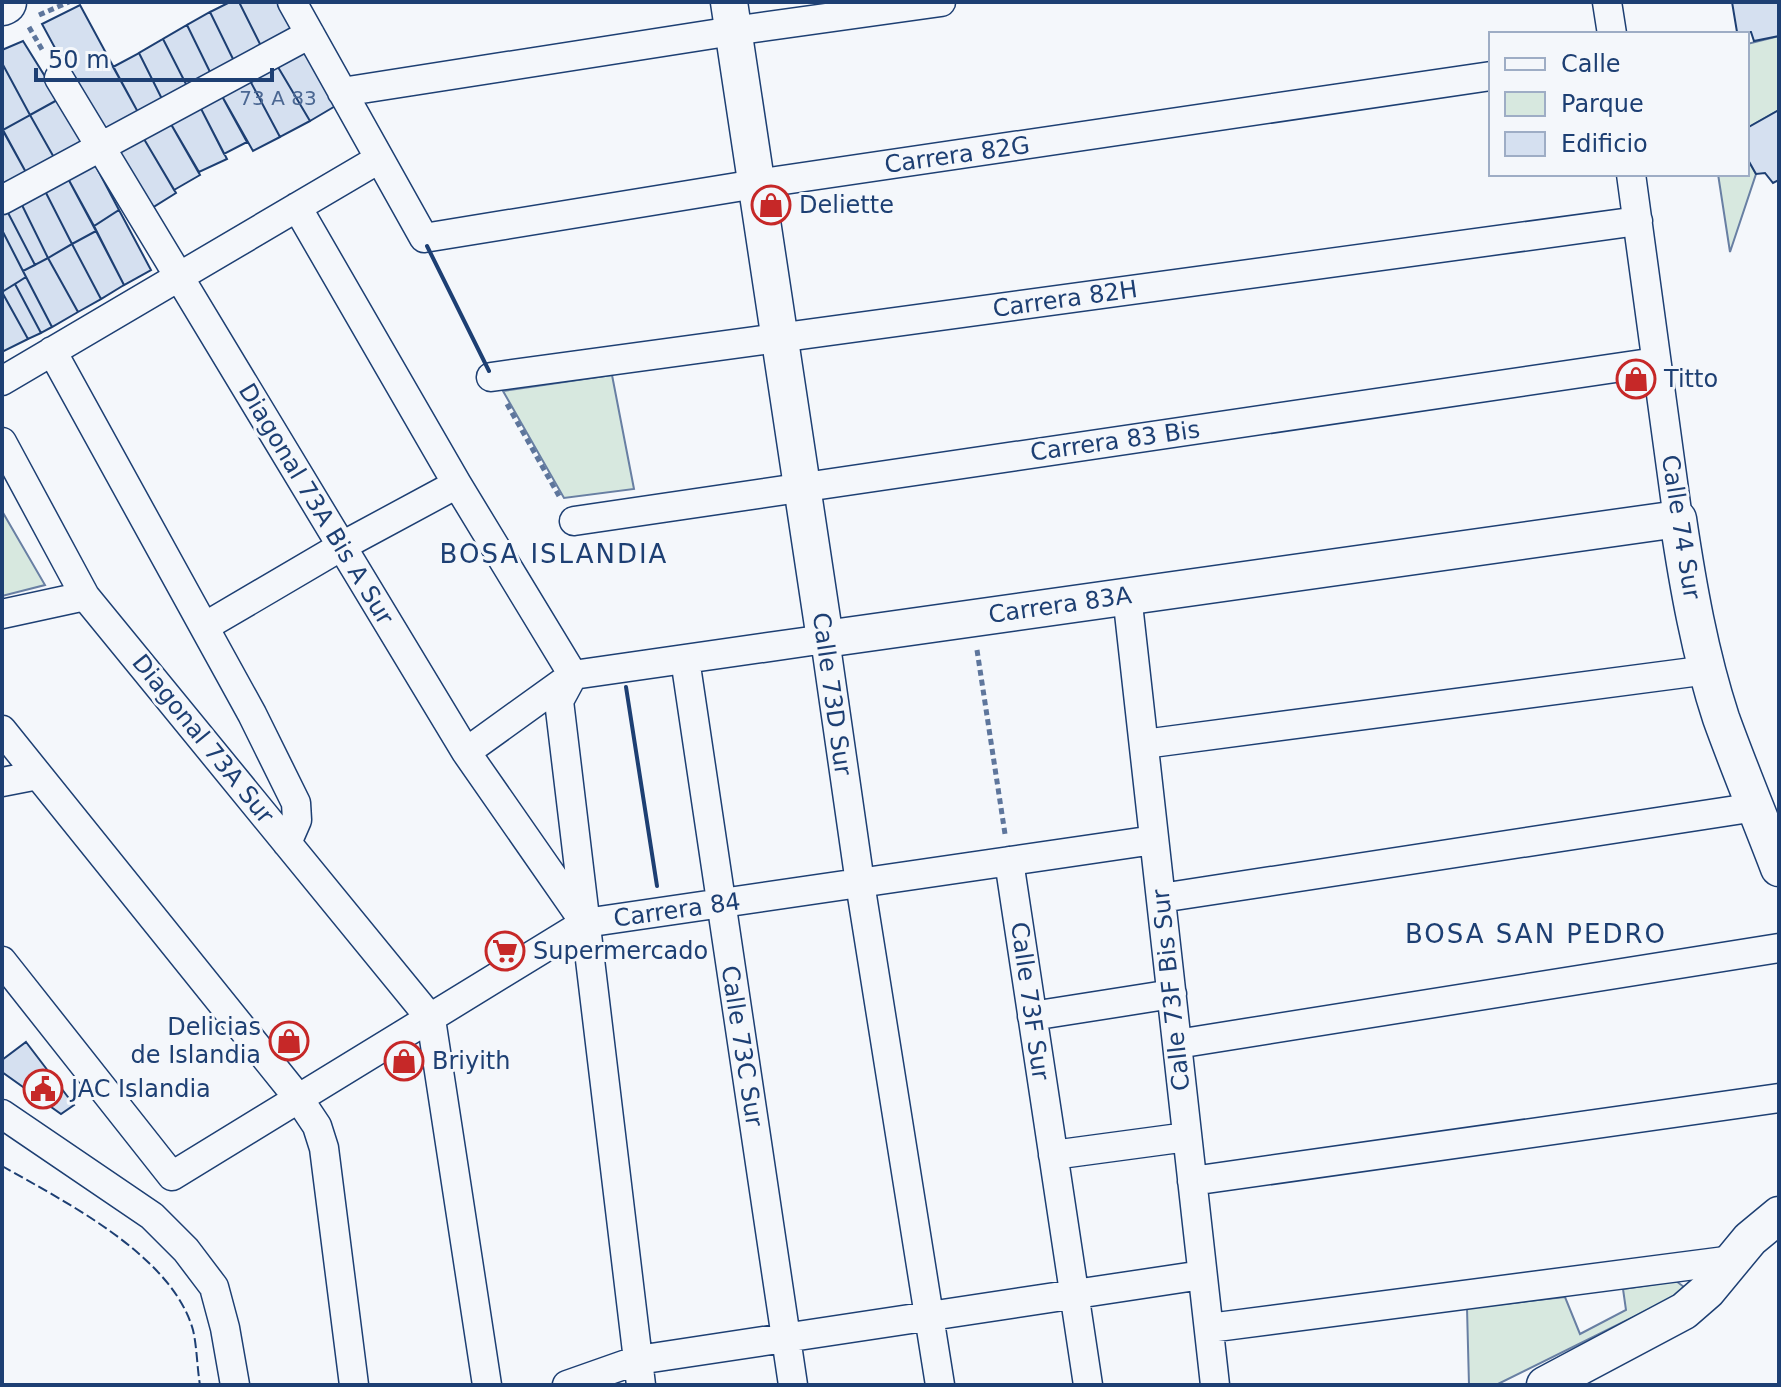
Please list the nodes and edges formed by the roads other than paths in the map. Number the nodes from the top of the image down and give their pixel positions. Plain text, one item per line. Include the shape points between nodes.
1 (292, 2) edge
2 (941, 2) edge
3 (1607, 2) edge
4 (731, 17) edge
5 (1612, 32) edge
6 (310, 34) junction
7 (1489, 76) edge
8 (59, 78) road end
9 (342, 92) junction
10 (100, 147) junction
11 (379, 159) junction
12 (1631, 176) edge
13 (756, 184) junction
14 (2, 200) edge
15 (297, 207) junction
16 (1638, 221) junction
17 (179, 277) junction
18 (779, 338) junction
19 (52, 351) junction
20 (1656, 362) junction
21 (491, 377) road end
22 (2, 381) edge
23 (2, 442) edge
24 (457, 484) junction
25 (802, 487) junction
26 (1678, 519) junction
27 (574, 521) road end
28 (342, 546) junction
29 (1127, 595) junction
30 (85, 596) junction
31 (2, 614) edge
32 (204, 627) junction
33 (825, 639) junction
34 (685, 659) junction
35 (1708, 670) junction
36 (573, 675) junction
37 (2, 730) edge
38 (1144, 744) junction
39 (466, 752) junction
40 (38, 775) junction
41 (2, 782) edge
42 (1756, 807) junction
43 (1154, 840) junction
44 (287, 843) junction
45 (1009, 861) junction
46 (1779, 868) edge
47 (860, 883) junction
48 (1161, 898) junction
49 (721, 904) junction
50 (585, 923) junction
51 (1779, 948) edge
52 (2, 961) edge
53 (1172, 994) junction
54 (1032, 1016) junction
55 (431, 1019) junction
56 (1177, 1044) junction
57 (1779, 1098) edge
58 (299, 1099) junction
59 (2, 1114) edge
60 (1187, 1137) junction
61 (1053, 1155) junction
62 (1192, 1181) junction
63 (1775, 1228) edge
64 (1733, 1260) junction
65 (1202, 1275) junction
66 (1074, 1294) junction
67 (930, 1316) junction
68 (1209, 1328) junction
69 (786, 1338) junction
70 (640, 1372) edge
71 (235, 1385) edge
72 (354, 1385) edge
73 (487, 1385) edge
74 (567, 1385) edge
75 (793, 1385) edge
76 (940, 1385) edge
77 (1088, 1385) edge
78 (1215, 1385) edge
79 (1545, 1385) edge

1 - 6 street
2 - 4 street
3 - 5 street
4 - 9 street
4 - 13 street, Calle 73D Sur
6 - 9 street
6 - 10 street
7 - 13 street, Carrera 82G
8 - 10 street, Diagonal 73A Bis A Sur
9 - 11 street
10 - 14 street
10 - 17 street, Diagonal 73A Bis A Sur
11 - 13 street, Carrera 82G via 424,238
11 - 15 street
12 - 16 street, Calle 74 Sur
13 - 18 street, Calle 73D Sur
15 - 17 street
15 - 24 street
16 - 18 street, Carrera 82H
16 - 20 street, Calle 74 Sur
17 - 19 street
17 - 28 street, Diagonal 73A Bis A Sur
18 - 21 street, Carrera 82H
18 - 25 street, Calle 73D Sur
19 - 22 street
19 - 32 street
20 - 25 street, Carrera 83 Bis
20 - 26 street, Calle 74 Sur
23 - 30 street, Diagonal 73A Sur
24 - 28 street
24 - 36 street
25 - 27 street, Carrera 83 Bis
25 - 33 street, Calle 73D Sur
26 - 29 street, Carrera 83A
26 - 35 street, Calle 74 Sur
28 - 32 street
28 - 39 street, Diagonal 73A Bis A Sur
29 - 33 street, Carrera 83A
29 - 38 street, Calle 73F Bis Sur
30 - 31 street
30 - 44 street, Diagonal 73A Sur
32 - 44 street via 296,803 297,820
33 - 34 street, Carrera 83A
33 - 47 street, Calle 73D Sur
34 - 36 street, Carrera 83A
34 - 49 street, Calle 73C Sur
35 - 38 street
35 - 42 street, Calle 74 Sur
36 - 39 street, Carrera 83A
36 - 50 street via 559,701
37 - 40 street
38 - 43 street, Calle 73F Bis Sur
39 - 50 street, Diagonal 73A Bis A Sur
40 - 41 street
40 - 58 street
42 - 46 street, Calle 74 Sur
42 - 48 street
43 - 45 street, Carrera 84
43 - 48 street, Calle 73F Bis Sur
44 - 55 street, Diagonal 73A Sur
45 - 47 street, Carrera 84
45 - 54 street, Calle 73F Sur
47 - 49 street, Carrera 84
47 - 67 street, Calle 73D Sur
48 - 53 street, Calle 73F Bis Sur
49 - 50 street, Carrera 84
49 - 69 street, Calle 73C Sur
50 - 55 street, Carrera 84
50 - 70 street
51 - 56 street
52 - 58 street, Carrera 84 via 172,1176
53 - 54 street
53 - 56 street, Calle 73F Bis Sur
54 - 61 street, Calle 73F Sur
55 - 58 street, Carrera 84
55 - 73 street
56 - 60 street, Calle 73F Bis Sur
57 - 62 street
58 - 72 street via 324,1148
59 - 71 street via 152,1216 186,1250 214,1287
60 - 61 street
60 - 62 street, Calle 73F Bis Sur
61 - 66 street, Calle 73F Sur
62 - 65 street, Calle 73F Bis Sur
63 - 64 street via 1750,1239
64 - 68 street
64 - 79 street via 1684,1311
65 - 66 street
65 - 68 street, Calle 73F Bis Sur
66 - 67 street
66 - 77 street, Calle 73F Sur
67 - 69 street
67 - 76 street, Calle 73D Sur
68 - 78 street, Calle 73F Bis Sur
69 - 70 street
69 - 75 street, Calle 73C Sur
70 - 74 street

